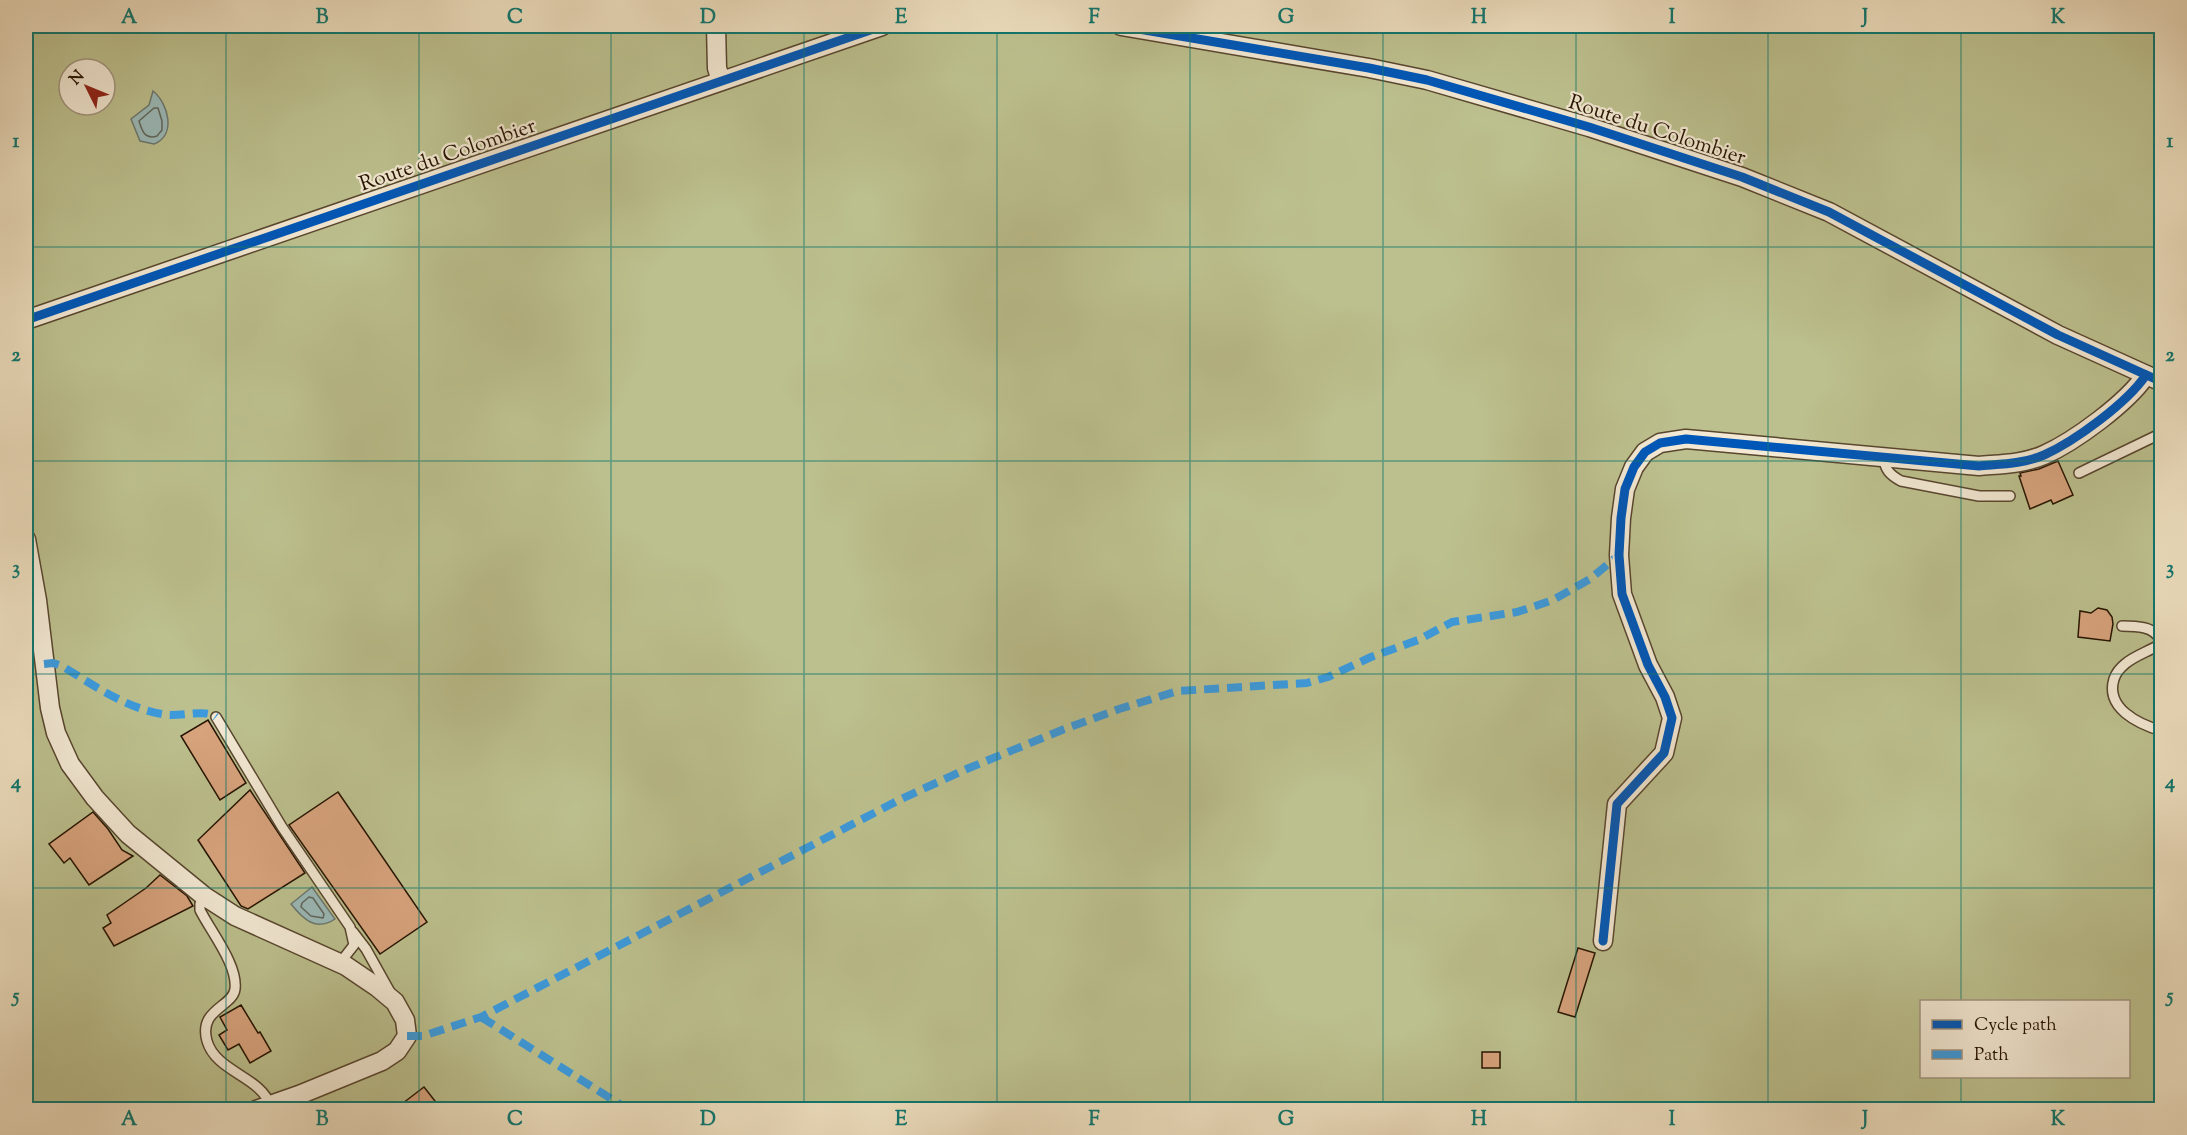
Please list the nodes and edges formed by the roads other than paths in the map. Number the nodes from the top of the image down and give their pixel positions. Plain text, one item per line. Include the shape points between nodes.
1 (716, 26) edge
2 (882, 26) edge
3 (1121, 26) edge
4 (721, 81) junction
5 (26, 320) edge
6 (2154, 378) edge
7 (2162, 433) edge
8 (1884, 457) junction
9 (2079, 473) dead end
10 (2010, 496) dead end
11 (26, 539) edge
12 (2122, 626) dead end
13 (216, 717) dead end
14 (2162, 731) edge
15 (204, 896) junction
16 (350, 927) junction
17 (1603, 941) dead end
18 (337, 962) junction
19 (395, 1002) junction
20 (263, 1107) edge

1 - 4 street
2 - 4 street, Route du Colombier
3 - 6 street, Route du Colombier via 1426,80 1742,177 1829,212 2058,335
4 - 5 street, Route du Colombier
6 - 8 street, Route du Colombier via 2071,440 2017,463 1979,466
7 - 9 lane
8 - 10 lane via 1886,469 1901,481 1979,496
8 - 17 street, Route du Colombier via 1686,439 1660,443 1634,467 1625,489 1621,518 1622,594 1672,718 1664,753 1617,804
11 - 15 street via 50,708 70,764 128,834
12 - 14 lane via 2152,631 2160,641 2116,673 2112,696 2130,716
13 - 16 lane via 282,827
15 - 18 street via 235,916
15 - 20 lane via 200,910 235,978 231,999 211,1015 208,1043 228,1067 263,1091
16 - 18 lane via 354,945
16 - 19 lane
18 - 19 street
19 - 20 street via 408,1036 397,1051 382,1061

